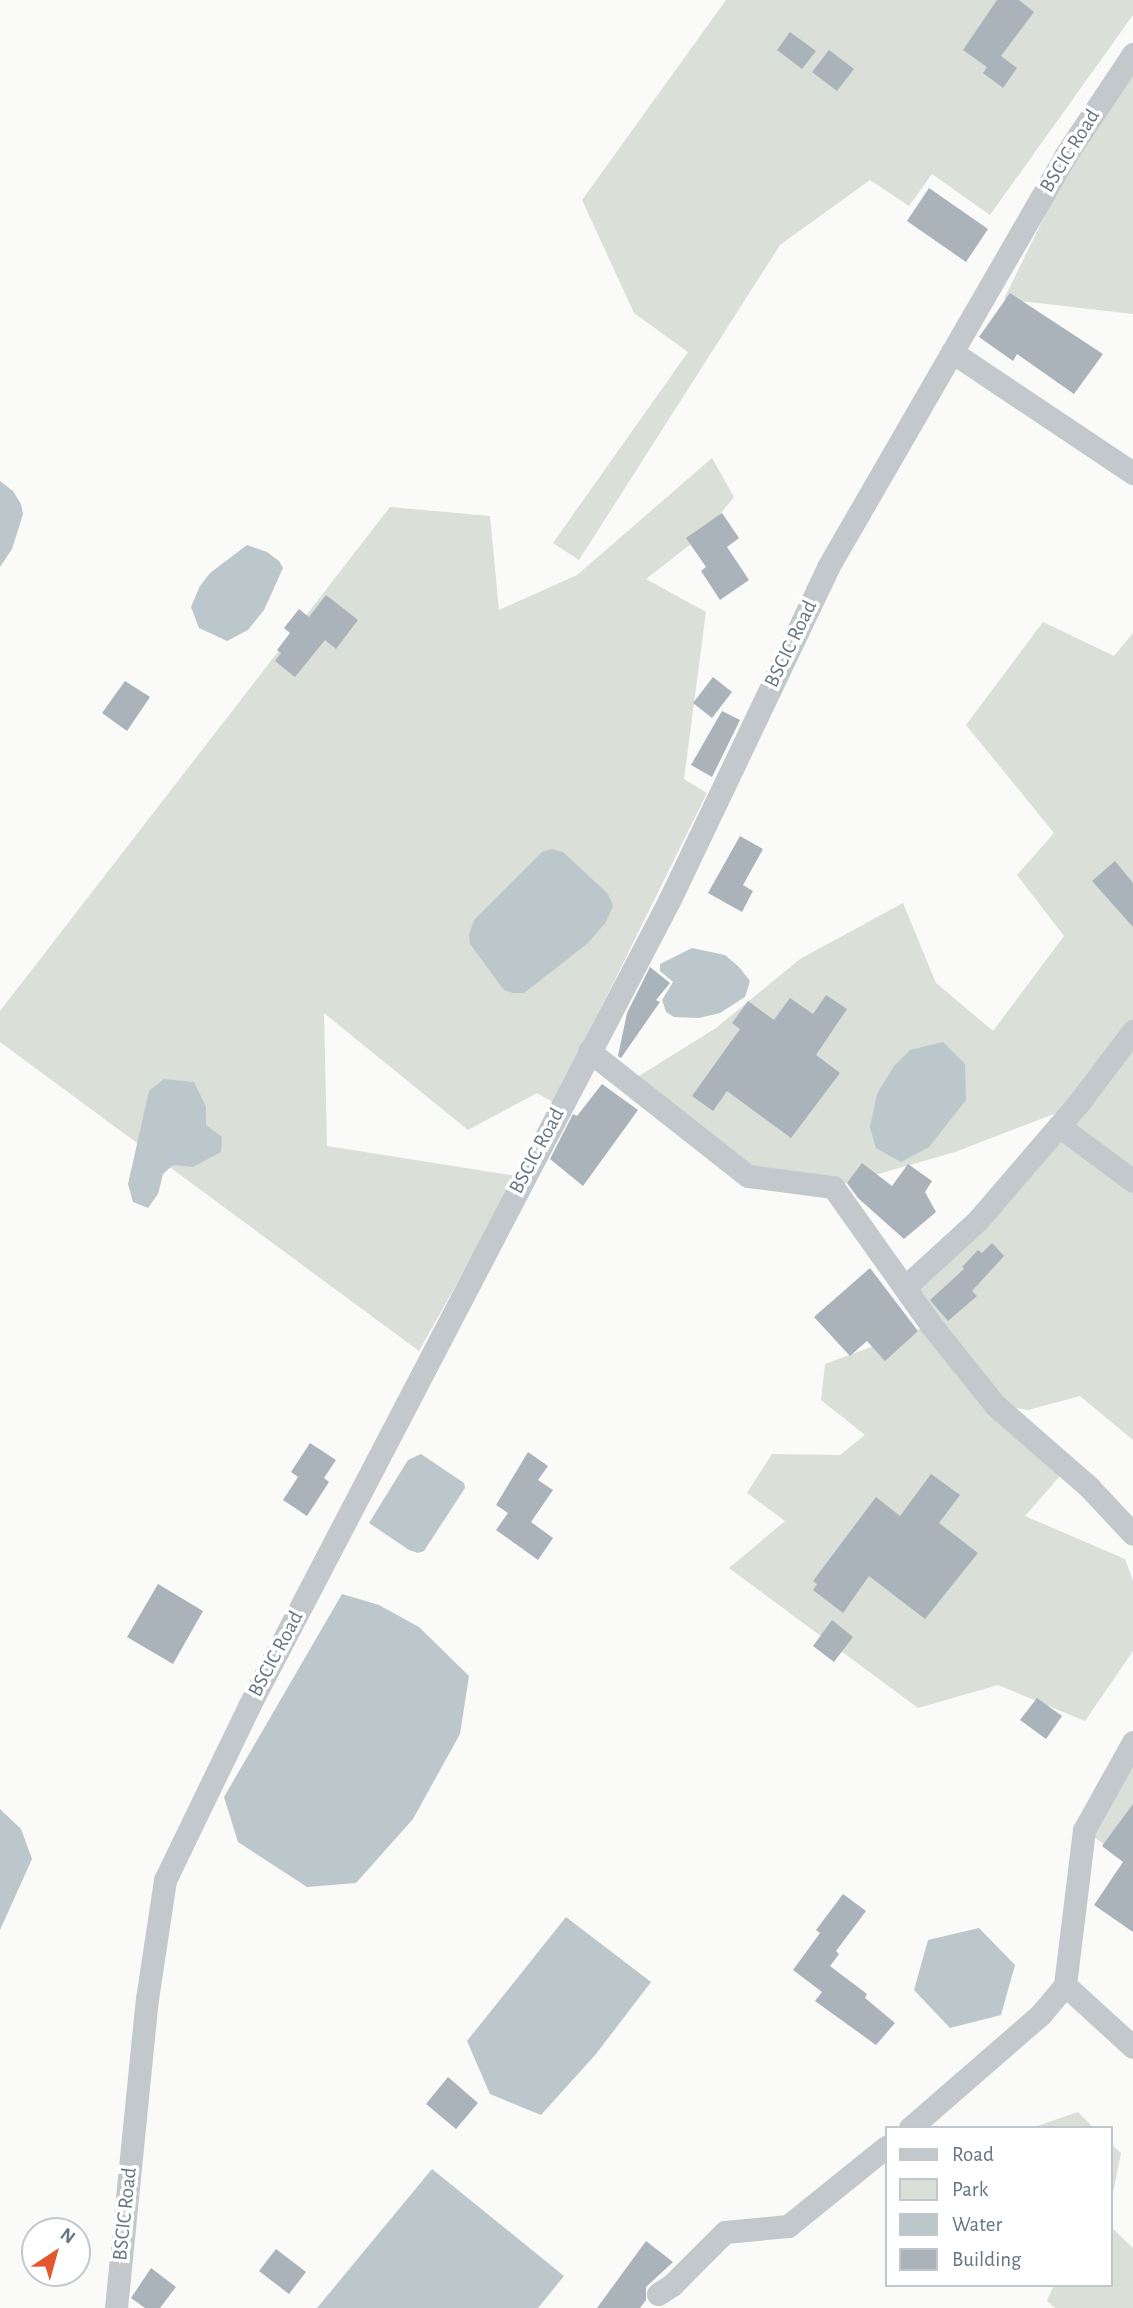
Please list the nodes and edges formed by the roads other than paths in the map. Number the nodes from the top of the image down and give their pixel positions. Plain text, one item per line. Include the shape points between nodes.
1 (1133, 54) edge
2 (952, 352) junction
3 (1133, 473) edge
4 (1133, 1031) edge
5 (589, 1051) junction
6 (1059, 1126) junction
7 (1133, 1181) edge
8 (905, 1287) junction
9 (1133, 1534) edge
10 (1133, 1742) edge
11 (1065, 1985) junction
12 (1133, 2047) edge
13 (912, 2126) edge
14 (884, 2149) edge
15 (658, 2294) dead end
16 (116, 2308) edge

1 - 2 street, BSCIC Road via 1065,156
2 - 3 street
2 - 5 street, BSCIC Road via 828,567 669,901
4 - 6 street
5 - 8 street via 748,1176 832,1187
5 - 16 street, BSCIC Road via 249,1706 165,1880 147,1999
6 - 7 street
6 - 8 street via 978,1220
8 - 9 street via 995,1405 1088,1486
10 - 11 street via 1084,1830
11 - 12 street
11 - 13 street via 1041,2014
14 - 15 street via 788,2226 725,2232 672,2286

